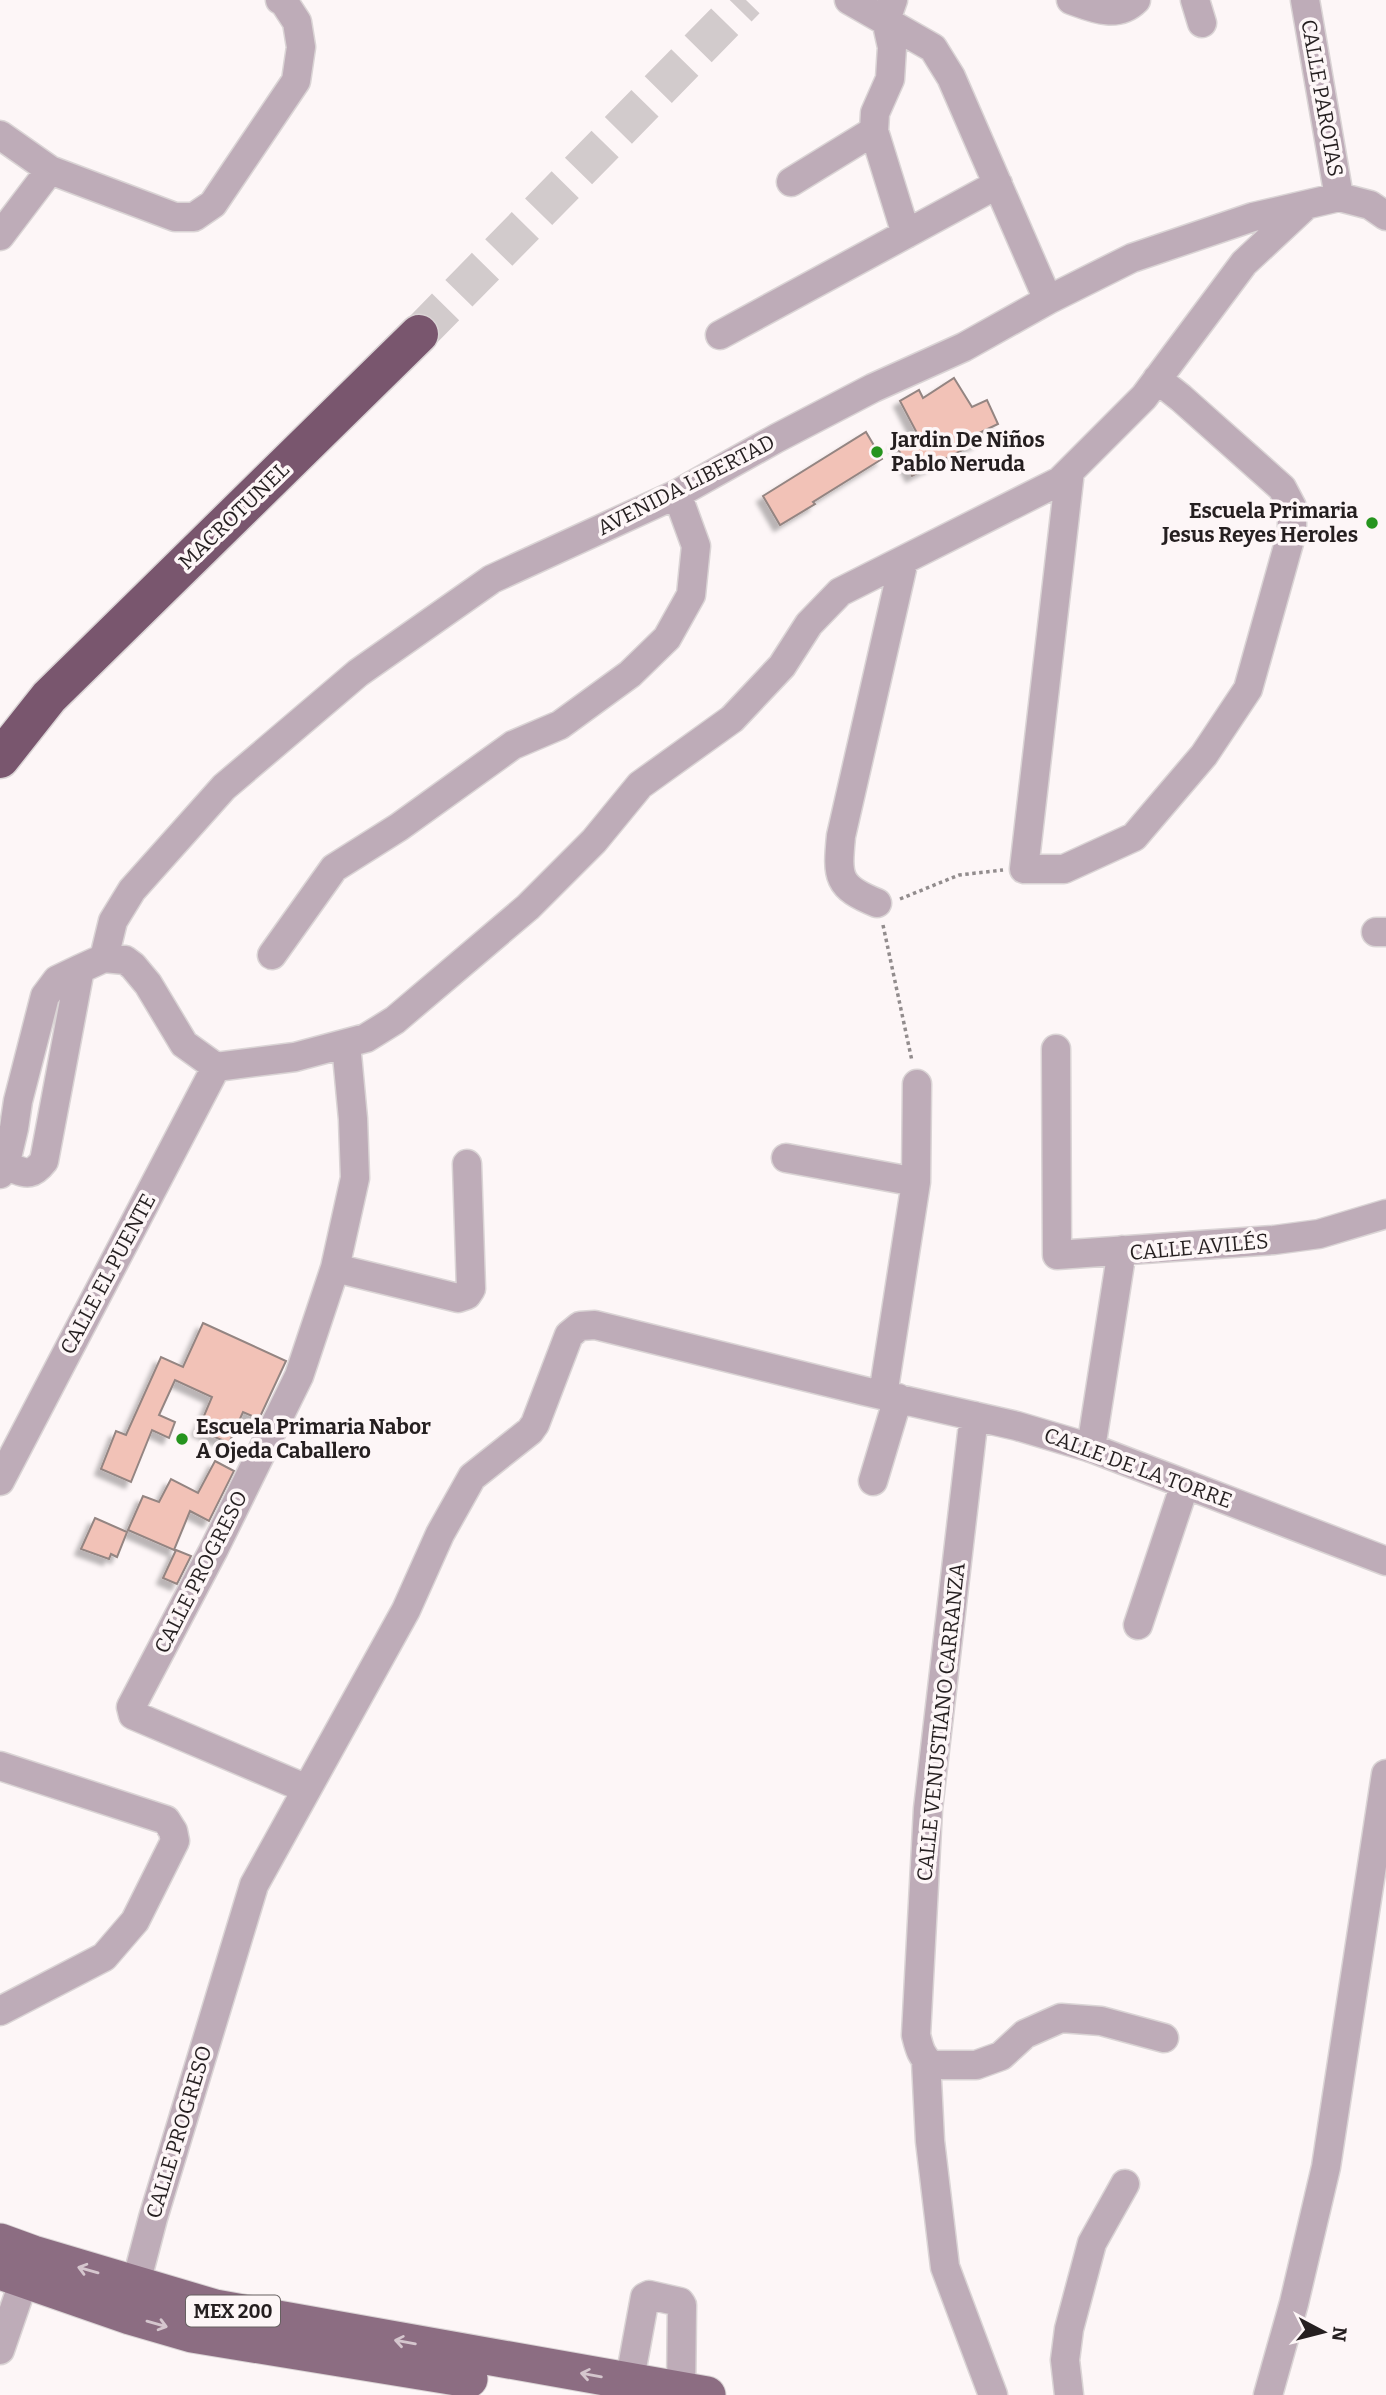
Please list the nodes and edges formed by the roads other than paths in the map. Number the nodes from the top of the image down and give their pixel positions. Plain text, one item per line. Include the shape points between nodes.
1 (849, 0) edge
2 (1071, 0) edge
3 (1136, 0) edge
4 (1305, 0) edge
5 (283, 1) edge
6 (890, 10) edge
7 (874, 131) junction
8 (0, 135) edge
9 (50, 170) junction
10 (791, 182) dead end
11 (998, 184) junction
12 (1339, 197) junction
13 (1305, 206) junction
14 (1386, 216) edge
15 (906, 234) junction
16 (0, 236) edge
17 (1048, 300) junction
18 (419, 334) tunnel mouth
19 (720, 335) dead end
20 (1157, 379) junction
21 (1070, 471) junction
22 (677, 494) junction
23 (904, 560) junction
24 (49, 697) junction
25 (0, 725) edge
26 (0, 759) edge
27 (877, 903) road end
28 (272, 955) dead end
29 (92, 963) junction
30 (346, 1044) junction
31 (1056, 1049) dead end
32 (216, 1067) junction
33 (917, 1084) road end
34 (786, 1158) dead end
35 (467, 1164) dead end
36 (3, 1170) edge
37 (916, 1182) junction
38 (1386, 1213) edge
39 (1122, 1250) junction
40 (335, 1268) junction
41 (580, 1326) joint
42 (890, 1397) junction
43 (974, 1416) junction
44 (1091, 1448) junction
45 (0, 1481) edge
46 (873, 1481) dead end
47 (1185, 1484) junction
48 (1386, 1561) edge
49 (1138, 1625) dead end
50 (0, 1766) edge
51 (1386, 1774) edge
52 (307, 1789) junction
53 (0, 2011) edge
54 (1164, 2038) dead end
55 (929, 2063) junction
56 (1125, 2184) dead end
57 (14, 2262) edge
58 (136, 2283) junction
59 (0, 2350) edge
60 (628, 2388) edge
61 (690, 2394) edge
62 (556, 2395) edge
63 (993, 2395) edge
64 (1069, 2395) edge
65 (1268, 2395) edge

1 - 6 street
2 - 3 street via 1106,12
4 - 12 street, CALLE PAROTAS
5 - 9 street via 297,22 301,47 296,81 213,204 194,217 175,217
6 - 7 street via 890,79 875,113
6 - 11 street via 933,48 951,77
7 - 10 street
7 - 15 street
8 - 9 street
9 - 16 street
11 - 15 street
11 - 17 street
12 - 13 street, AVENIDA LIBERTAD
12 - 14 street via 1370,205
13 - 17 street, AVENIDA LIBERTAD via 1253,217 1132,258
13 - 20 street via 1244,263
15 - 19 street
17 - 22 street, AVENIDA LIBERTAD via 964,347 776,438
18 - 24 highway, MACROTUNEL
20 - 21 street
20 - 21 street via 1282,488 1292,507 1292,532 1248,689 1204,755 1134,837 1064,869 1024,869
21 - 23 street via 1060,481
22 - 28 street via 696,546 691,594 667,638 630,674 560,725 513,745 334,869
22 - 29 street, AVENIDA LIBERTAD via 492,579 358,673 224,787 132,890
23 - 27 street via 839,859 843,881 854,894
23 - 30 street via 840,592 809,624 782,666 732,719 640,785 594,841 528,907 395,1020
24 - 25 highway, MACROTUNEL
24 - 26 highway, MACROTUNEL
29 - 32 street via 125,961 133,966 184,1044
29 - 36 street, AVENIDA LIBERTAD via 57,980 45,996
29 - 36 street, AVENIDA LIBERTAD via 44,1161 30,1174
30 - 32 street via 295,1058
30 - 40 street, CALLE PROGRESO via 355,1178
31 - 39 street via 1057,1255
32 - 45 street, CALLE EL PUENTE
33 - 37 street
34 - 37 street
35 - 40 street via 471,1289 467,1295 458,1298
37 - 42 street
38 - 39 street, CALLE AVILÉS via 1319,1234
39 - 44 street, CALLE AVILÉS
40 - 52 street, CALLE PROGRESO via 299,1376 131,1707 133,1715
41 - 42 street, CALLE DE LA TORRE via 595,1325
41 - 52 street, CALLE PROGRESO via 569,1335 530,1431 472,1477 406,1610
42 - 43 street, CALLE DE LA TORRE
42 - 46 street
43 - 44 street, CALLE DE LA TORRE
43 - 55 street, CALLE VENUSTIANO CARRANZA via 928,1809 916,2035 919,2050
44 - 47 street, CALLE DE LA TORRE
47 - 48 street, CALLE DE LA TORRE
47 - 49 street
50 - 53 street via 166,1820 175,1841 135,1921 104,1957
51 - 65 street via 1326,2166
52 - 58 street, CALLE PROGRESO via 254,1885
54 - 55 street via 1101,2021 1061,2018 1025,2034 1001,2056 976,2065
55 - 63 street, CALLE VENUSTIANO CARRANZA via 930,2141 945,2267
56 - 64 street via 1092,2243 1069,2329 1065,2360
58 -> 57 main road, MEX 200
57 - 59 street
57 -> 62 main road, MEX 200 via 130,2316 192,2334
60 -> 58 main road, MEX 200 via 215,2308
60 - 61 main road, MEX 200
60 - 61 street via 649,2295 682,2305

